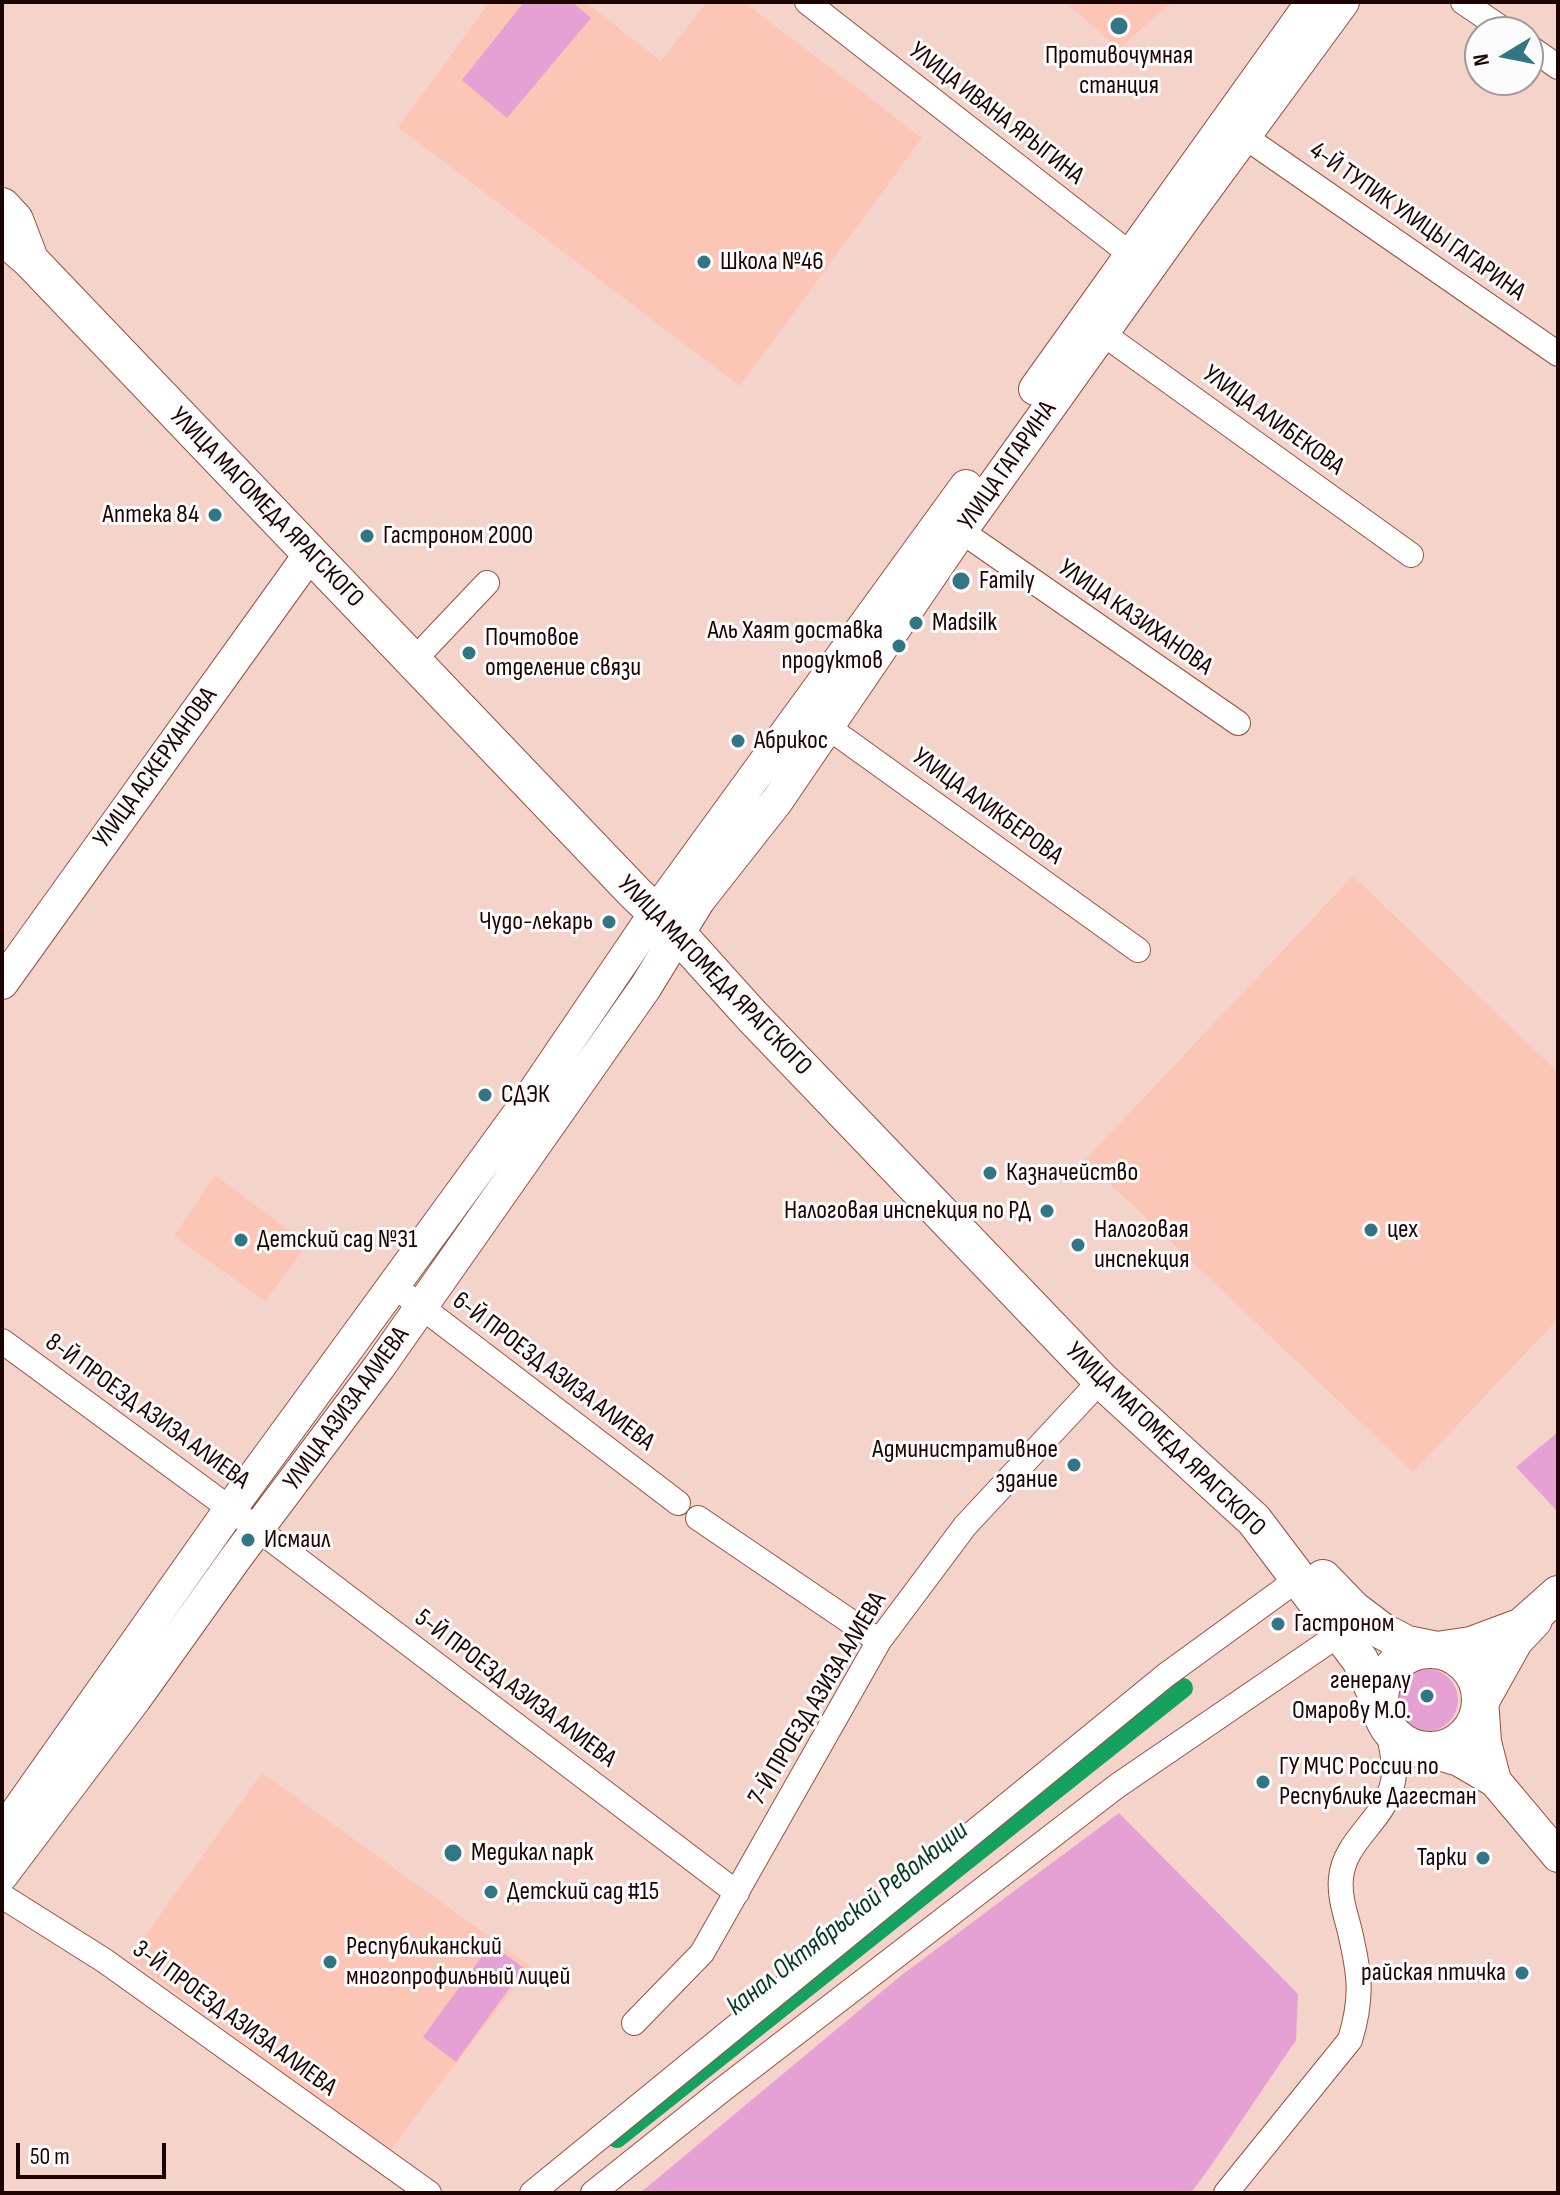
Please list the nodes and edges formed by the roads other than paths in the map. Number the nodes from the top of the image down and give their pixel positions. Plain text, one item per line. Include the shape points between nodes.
1 (807, 2) edge
2 (1312, 2) edge
3 (1343, 2) edge
4 (1463, 2) edge
5 (1484, 16) edge
6 (1245, 137) junction
7 (2, 206) edge
8 (2, 236) edge
9 (30, 260) junction
10 (1140, 262) junction
11 (1102, 333) junction
12 (1558, 354) edge
13 (961, 531) junction
14 (310, 554) junction
15 (1411, 555) dead end
16 (487, 583) dead end
17 (413, 661) junction
18 (816, 719) junction
19 (1238, 723) dead end
20 (667, 923) junction
21 (1138, 950) dead end
22 (2, 983) edge
23 (394, 1286) junction
24 (421, 1307) junction
25 (2, 1341) edge
26 (1101, 1380) junction
27 (678, 1503) dead end
28 (231, 1508) junction
29 (698, 1518) dead end
30 (1254, 1520) junction
31 (259, 1530) junction
32 (1298, 1579) junction
33 (1558, 1596) edge
34 (1341, 1633) junction
35 (879, 1641) junction
36 (1437, 1650) junction
37 (1482, 1699) junction
38 (1384, 1716) junction
39 (1425, 1750) junction
40 (1495, 1781) junction
41 (2, 1833) edge
42 (1558, 1856) edge
43 (2, 1875) edge
44 (737, 1893) junction
45 (2, 1896) edge
46 (634, 2023) dead end
47 (429, 2193) edge
48 (532, 2193) edge
49 (593, 2193) edge
50 (1226, 2193) edge

1 - 10 street, УЛИЦА ИВАНА ЯРЫГИНА
2 - 10 main road, УЛИЦА ГАГАРИНА
3 - 6 main road, УЛИЦА ГАГАРИНА
4 - 5 street
6 - 10 main road, УЛИЦА ГАГАРИНА via 1189,212
6 - 12 street, 4-Й ТУПИК УЛИЦЫ ГАГАРИНА
7 - 9 main road, УЛИЦА МАГОМЕДА ЯРАГСКОГО via 15,220
8 - 9 main road, УЛИЦА МАГОМЕДА ЯРАГСКОГО
9 - 14 main road, УЛИЦА МАГОМЕДА ЯРАГСКОГО
10 - 11 main road, УЛИЦА ГАГАРИНА
10 - 18 main road, УЛИЦА ГАГАРИНА
11 - 13 main road, УЛИЦА ГАГАРИНА
11 - 15 street, УЛИЦА АЛИБЕКОВА
13 - 18 main road, УЛИЦА ГАГАРИНА via 893,634
13 - 19 street, УЛИЦА КАЗИХАНОВА
14 - 17 main road, УЛИЦА МАГОМЕДА ЯРАГСКОГО
14 - 22 main road, УЛИЦА АСКЕРХАНОВА
16 - 17 street
17 - 20 main road, УЛИЦА МАГОМЕДА ЯРАГСКОГО
18 - 20 main road, УЛИЦА ГАГАРИНА
18 - 21 street, УЛИЦА АЛИКБЕРОВА
20 - 23 main road, УЛИЦА АЗИЗА АЛИЕВА
20 - 24 main road, УЛИЦА АЗИЗА АЛИЕВА via 645,988
20 - 26 main road, УЛИЦА МАГОМЕДА ЯРАГСКОГО
23 - 24 street, 6-Й ПРОЕЗД АЗИЗА АЛИЕВА
23 - 28 main road, УЛИЦА АЗИЗА АЛИЕВА
24 - 27 street, 6-Й ПРОЕЗД АЗИЗА АЛИЕВА
24 - 31 main road, УЛИЦА АЗИЗА АЛИЕВА
25 - 28 street, 8-Й ПРОЕЗД АЗИЗА АЛИЕВА
26 - 30 main road, УЛИЦА МАГОМЕДА ЯРАГСКОГО
26 - 35 street, 7-Й ПРОЕЗД АЗИЗА АЛИЕВА via 965,1526
28 - 31 street, 8-Й ПРОЕЗД АЗИЗА АЛИЕВА
28 - 41 main road, УЛИЦА АЗИЗА АЛИЕВА
29 - 35 street
30 - 32 main road, УЛИЦА МАГОМЕДА ЯРАГСКОГО
30 - 36 main road via 1382,1631 1407,1644
31 - 43 main road, УЛИЦА АЗИЗА АЛИЕВА
31 - 44 street, 5-Й ПРОЕЗД АЗИЗА АЛИЕВА
32 - 34 main road, УЛИЦА МАГОМЕДА ЯРАГСКОГО
32 - 48 street via 1166,1675
33 - 36 main road via 1522,1626 1471,1645
33 - 37 main road via 1515,1640
34 - 38 main road, УЛИЦА МАГОМЕДА ЯРАГСКОГО via 1360,1660
34 - 49 street via 1117,1786
35 - 44 street, 7-Й ПРОЕЗД АЗИЗА АЛИЕВА
36 - 37 main road via 1468,1666
36 - 38 main road via 1409,1654 1394,1665 1384,1679
37 - 39 main road via 1463,1739 1445,1749
37 - 40 main road
38 - 39 main road via 1397,1739
38 - 50 street via 1394,1766 1392,1788 1348,1852 1341,1880 1360,1985 1350,2040
39 - 40 main road via 1459,1760
40 - 42 main road
44 - 46 street, 7-Й ПРОЕЗД АЗИЗА АЛИЕВА via 702,1953
45 - 47 street, 3-Й ПРОЕЗД АЗИЗА АЛИЕВА via 105,1961

